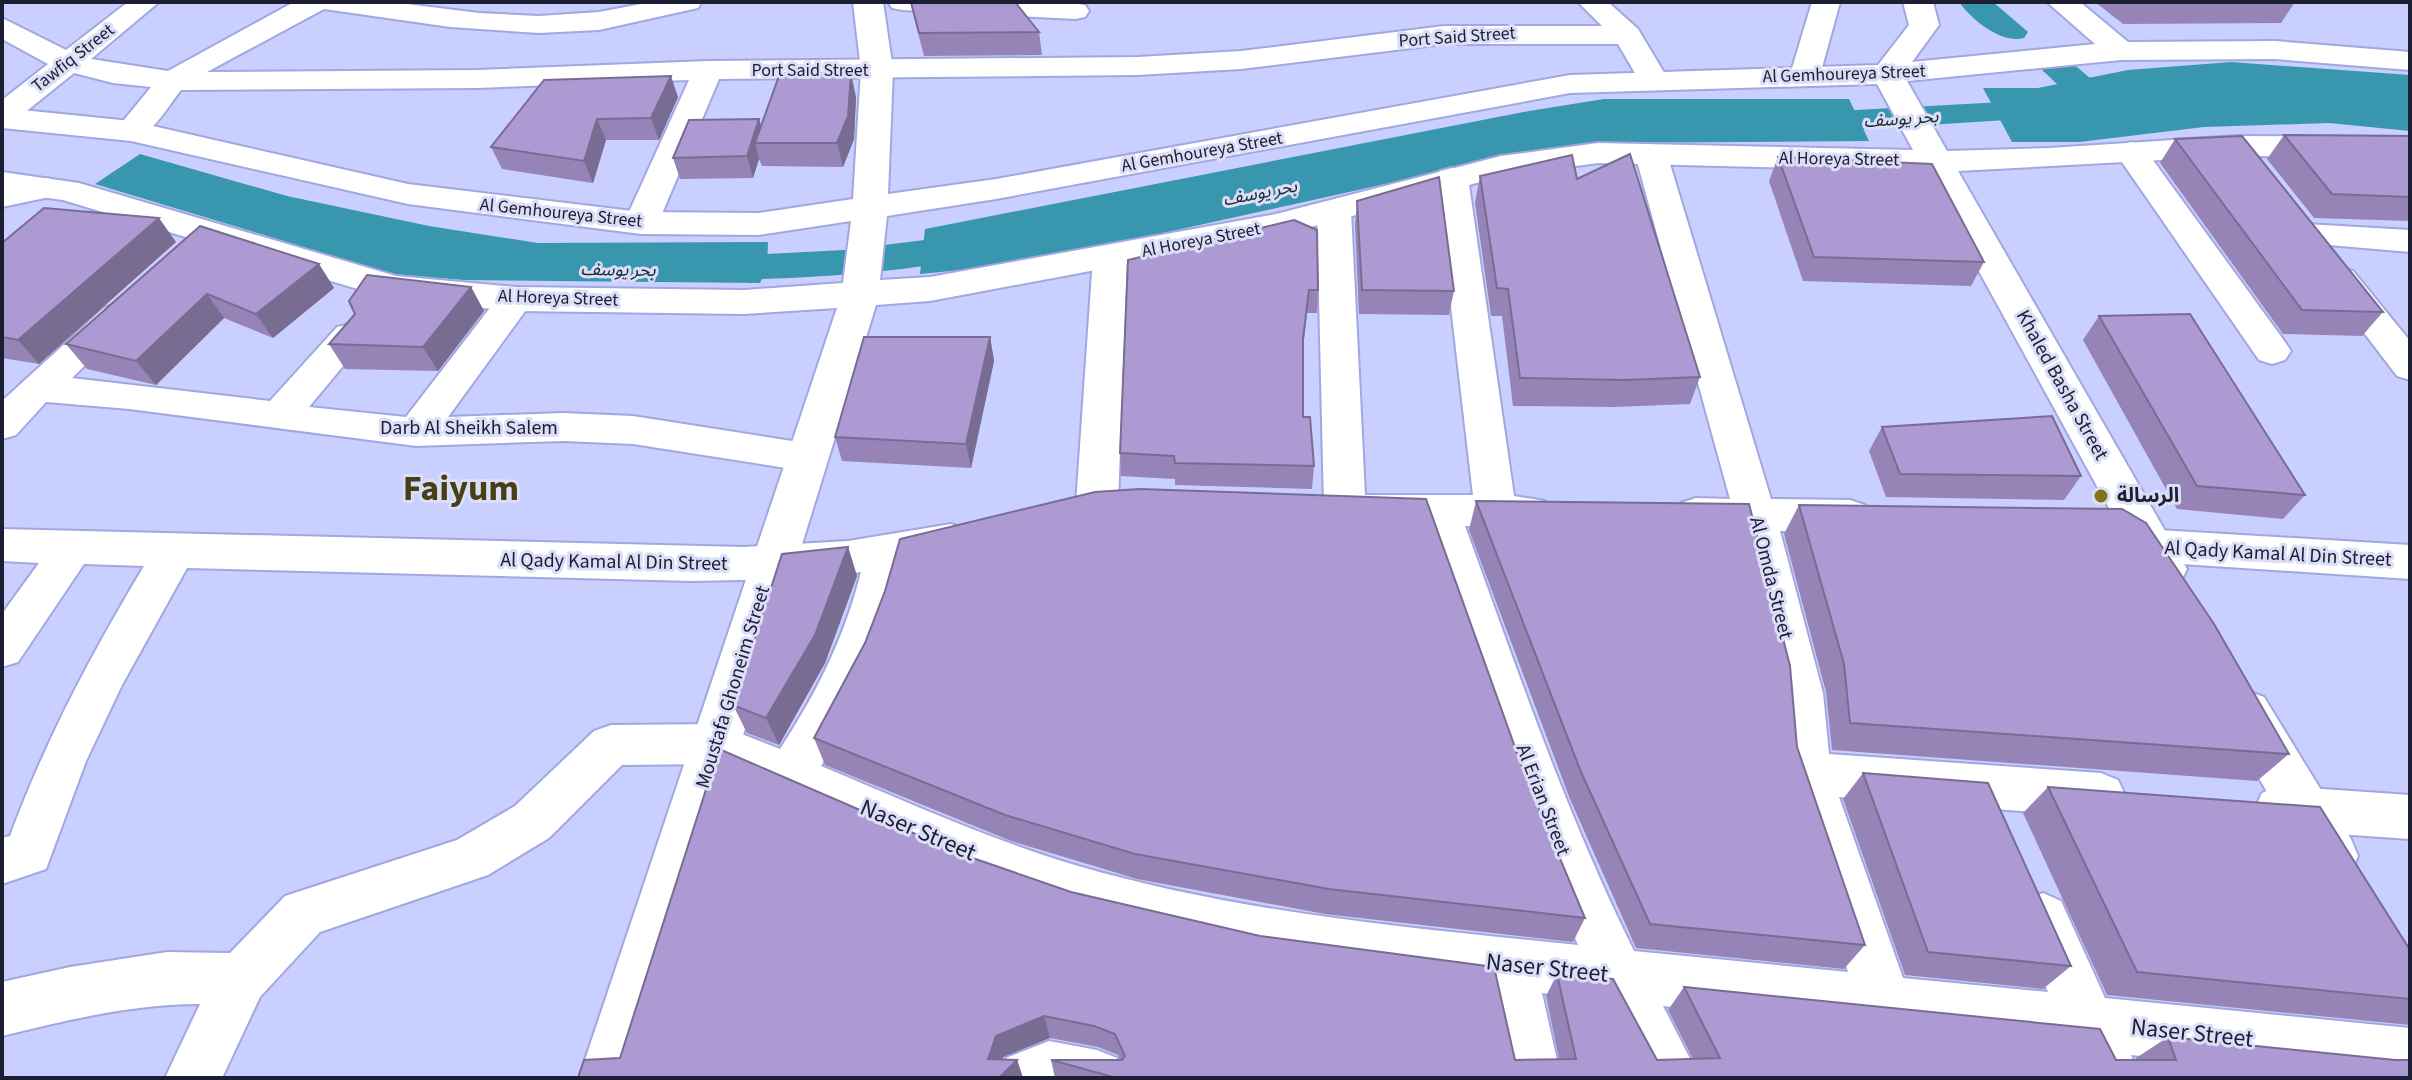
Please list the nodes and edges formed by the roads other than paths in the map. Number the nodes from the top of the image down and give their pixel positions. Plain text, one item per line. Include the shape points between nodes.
1 (145, 2) edge
2 (315, 2) edge
3 (331, 2) edge
4 (688, 2) edge
5 (868, 2) edge
6 (902, 2) edge
7 (1592, 2) edge
8 (1826, 2) edge
9 (1918, 2) edge
10 (2062, 2) edge
11 (1076, 6) edge
12 (2, 27) edge
13 (1628, 35) junction
14 (2121, 51) junction
15 (2410, 61) edge
16 (66, 62) junction
17 (1073, 66) junction
18 (708, 70) junction
19 (877, 70) junction
20 (1887, 74) junction
21 (1805, 75) junction
22 (173, 81) junction
23 (1654, 81) junction
24 (2, 117) edge
25 (131, 131) junction
26 (2236, 146) junction
27 (2410, 147) edge
28 (2131, 152) junction
29 (1651, 154) junction
30 (1938, 161) junction
31 (75, 177) junction
32 (1452, 178) junction
33 (2262, 180) edge
34 (2, 182) edge
35 (2, 197) edge
36 (870, 210) junction
37 (1334, 211) junction
38 (641, 223) junction
39 (213, 231) junction
40 (2410, 241) edge
41 (1110, 258) junction
42 (177, 263) edge
43 (142, 294) edge
44 (860, 296) junction
45 (516, 299) junction
46 (350, 336) edge
47 (2272, 351) dead end
48 (2410, 367) edge
49 (37, 388) junction
50 (280, 415) junction
51 (2, 425) edge
52 (416, 432) junction
53 (805, 457) junction
54 (1142, 501) edge
55 (1439, 511) junction
56 (1496, 511) junction
57 (1572, 512) edge
58 (1664, 514) edge
59 (1755, 515) junction
60 (1881, 516) edge
61 (2085, 518) edge
62 (985, 532) edge
63 (2, 545) edge
64 (2151, 546) junction
65 (73, 547) junction
66 (174, 552) junction
67 (887, 554) junction
68 (2410, 562) edge
69 (772, 565) junction
70 (2183, 602) edge
71 (2, 649) edge
72 (2223, 671) edge
73 (716, 744) junction
74 (1807, 773) junction
75 (789, 776) junction
76 (2151, 798) edge
77 (2242, 805) edge
78 (2303, 809) junction
79 (2410, 817) edge
80 (2002, 828) junction
81 (2, 861) edge
82 (2352, 888) edge
83 (1509, 964) junction
84 (1617, 975) junction
85 (241, 979) junction
86 (1885, 1002) junction
87 (2, 1009) edge
88 (2090, 1022) junction
89 (2410, 1056) edge
90 (193, 1078) edge
91 (608, 1078) edge
92 (1026, 1078) edge
93 (1097, 1078) edge
94 (1533, 1078) edge
95 (1672, 1078) edge
96 (2113, 1078) edge

1 - 16 street, Tawfiq Street
2 - 22 street
3 - 4 street via 534,25 613,19
5 - 19 street
6 - 11 street
7 - 13 street
8 - 21 street
9 - 20 street via 1924,25
10 - 14 street
11 - 17 street
12 - 16 street, Port Said Street
13 - 17 street, Port Said Street via 1475,23 1202,63
13 - 23 street
14 - 15 street, Al Gemhoureya Street via 2275,50
14 - 20 street, Al Gemhoureya Street
16 - 22 street, Port Said Street
16 - 24 street, Tawfiq Street
17 - 19 street, Port Said Street
18 - 19 street, Port Said Street
18 - 22 street, Port Said Street via 364,82
18 - 38 street
19 - 36 street
20 - 21 street, Al Gemhoureya Street
20 - 30 street, Khaled Basha Street
21 - 23 street, Al Gemhoureya Street
22 - 25 street
23 - 36 street, Al Gemhoureya Street via 1570,84
24 - 25 street, Al Gemhoureya Street
25 - 31 street
25 - 38 street, Al Gemhoureya Street via 408,194
26 - 27 street, Al Horeya Street
26 - 28 street, Al Horeya Street
26 - 33 street
28 - 30 street, Al Horeya Street
28 - 47 street
29 - 30 street, Al Horeya Street
29 - 32 street, Al Horeya Street via 1548,159
29 - 59 street, Al Omda Street
30 - 64 street, Khaled Basha Street
31 - 34 street, Al Horeya Street
31 - 35 street
31 - 39 street, Al Horeya Street
32 - 37 street, Al Horeya Street
32 - 56 street
36 - 38 street, Al Gemhoureya Street via 759,224
36 - 44 street, Moustafa Ghoneim Street
37 - 41 street, Al Horeya Street
37 - 55 street via 1330,506
39 - 42 street
39 - 45 street, Al Horeya Street via 394,288
40 - 48 street via 2297,224
41 - 44 street, Al Horeya Street
41 - 54 street via 1082,507
43 - 49 street
44 - 45 street, Al Horeya Street via 744,302
44 - 53 street, Moustafa Ghoneim Street
45 - 52 street
46 - 50 street
49 - 50 street, Darb Al Sheikh Salem
49 - 51 street
50 - 52 street, Darb Al Sheikh Salem
52 - 53 street, Darb Al Sheikh Salem via 599,427
53 - 69 street, Moustafa Ghoneim Street
55 - 56 street
55 - 84 street, Al Erian Street via 1546,814
56 - 57 street
58 - 59 street
59 - 60 street
59 - 74 street, Al Omda Street via 1800,693
61 - 64 street, Al Qady Kamal Al Din Street via 2113,521
62 - 67 street, Al Qady Kamal Al Din Street
63 - 65 street, Al Qady Kamal Al Din Street
64 - 68 street, Al Qady Kamal Al Din Street
64 - 70 street, Khaled Basha Street
65 - 66 street, Al Qady Kamal Al Din Street
65 - 71 street
66 - 69 street, Al Qady Kamal Al Din Street
66 - 81 street via 103,676 62,761 28,853
67 - 69 street, Al Qady Kamal Al Din Street
67 - 75 street via 857,659
69 - 73 street, Moustafa Ghoneim Street
72 - 78 street
73 - 75 street, Naser Street
73 - 85 street via 611,745 532,822 470,859 303,913
73 - 91 street, Moustafa Ghoneim Street
74 - 80 street
74 - 86 street, Al Omda Street
75 - 83 street, Naser Street via 991,861 1166,913 1259,932
76 - 80 street
77 - 78 street
78 - 79 street
78 - 82 street
80 - 88 street
83 - 84 street, Naser Street
83 - 94 street
84 - 86 street, Naser Street
84 - 95 street, Al Erian Street
85 - 87 street via 167,978
85 - 90 street
86 - 88 street, Naser Street
88 - 89 street, Naser Street
88 - 96 street
92 - 93 street via 1049,1069

